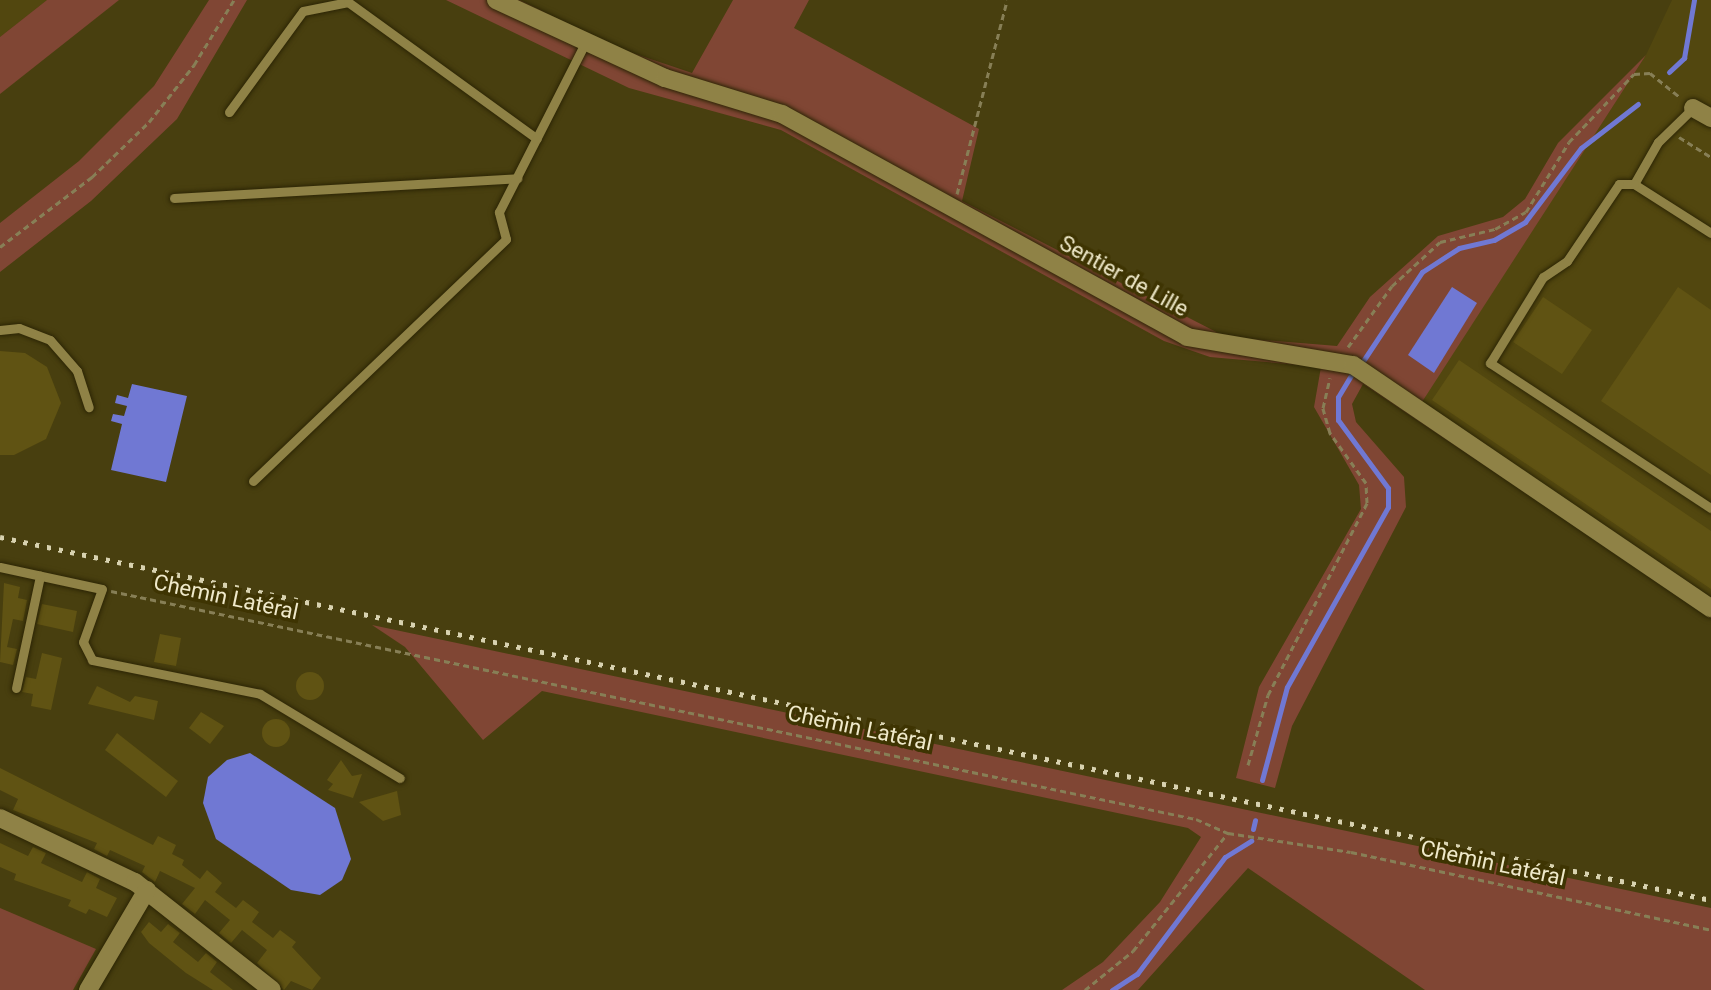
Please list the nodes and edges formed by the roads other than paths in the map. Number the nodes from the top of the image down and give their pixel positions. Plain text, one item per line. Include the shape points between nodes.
1 (496, 0) edge
2 (584, 45) junction
3 (1693, 108) joint
4 (229, 112) dead end
5 (1711, 118) edge
6 (537, 139) junction
7 (517, 178) junction
8 (1634, 184) junction
9 (174, 198) dead end
10 (1711, 233) edge
11 (0, 330) edge
12 (89, 407) dead end
13 (253, 481) dead end
14 (1711, 508) edge
15 (0, 567) edge
16 (40, 576) junction
17 (1711, 608) edge
18 (16, 688) dead end
19 (400, 778) dead end
20 (0, 818) edge
21 (147, 890) junction
22 (88, 990) edge
23 (272, 990) edge

1 - 2 street, Sentier de Lille
2 - 6 lane
2 - 17 street, Sentier de Lille via 782,114 1197,341 1339,360 1367,372
3 - 5 street
3 - 8 lane via 1669,131
4 - 6 lane via 303,11 348,2
6 - 7 lane
7 - 9 lane
7 - 13 lane via 499,212 506,239
8 - 10 lane
8 - 14 lane via 1619,184 1567,261 1543,277 1490,363
11 - 12 lane via 19,328 50,340 77,371
15 - 16 lane
16 - 18 lane
16 - 19 lane via 102,589 83,642 92,660 260,694
20 - 21 street
21 - 22 street
21 - 23 street

